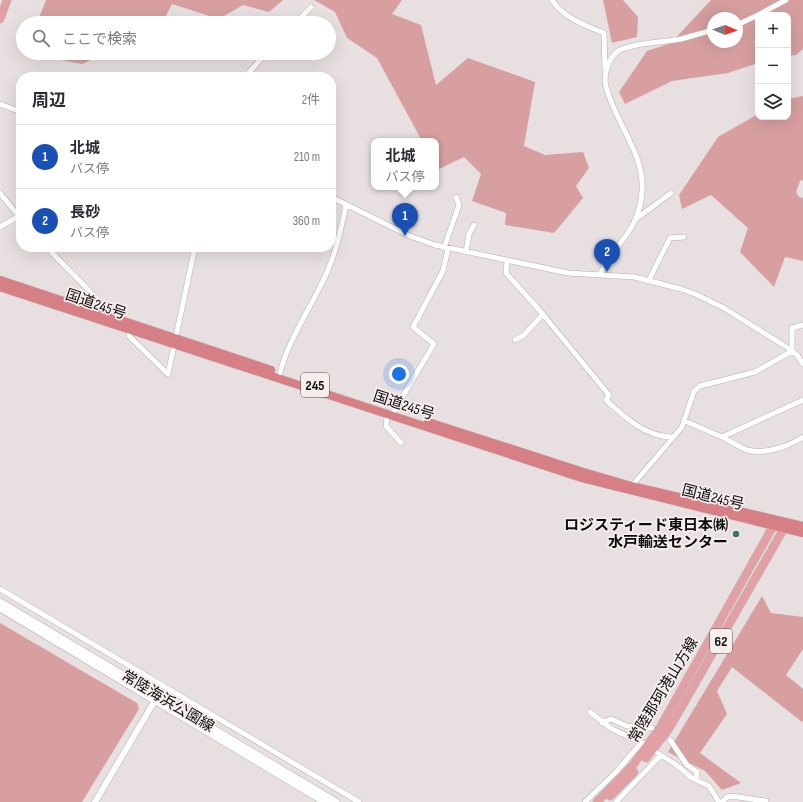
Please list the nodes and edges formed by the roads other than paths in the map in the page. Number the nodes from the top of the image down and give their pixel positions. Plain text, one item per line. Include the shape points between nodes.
1 (7, 0) edge
2 (552, 0) edge
3 (786, 0) edge
4 (312, 7) dead end
5 (764, 12) edge
6 (303, 16) edge
7 (755, 16) edge
8 (0, 19) edge
9 (743, 22) edge
10 (707, 32) edge
11 (260, 60) edge
12 (605, 70) junction
13 (249, 72) edge
14 (0, 104) edge
15 (16, 110) edge
16 (0, 193) edge
17 (671, 193) dead end
18 (456, 197) dead end
19 (336, 200) edge
20 (346, 205) junction
21 (16, 213) edge
22 (636, 219) junction
23 (16, 220) edge
24 (474, 225) dead end
25 (0, 227) edge
26 (684, 238) dead end
27 (336, 247) edge
28 (446, 248) junction
29 (51, 252) edge
30 (194, 252) edge
31 (335, 252) edge
32 (466, 252) junction
33 (507, 262) junction
34 (600, 274) junction
35 (0, 280) edge
36 (650, 280) junction
37 (0, 287) edge
38 (105, 314) junction
39 (543, 314) junction
40 (803, 325) edge
41 (128, 330) junction
42 (515, 340) dead end
43 (174, 341) junction
44 (792, 351) junction
45 (803, 364) edge
46 (280, 373) junction
47 (803, 400) edge
48 (391, 413) junction
49 (685, 421) junction
50 (672, 437) junction
51 (722, 437) junction
52 (803, 437) edge
53 (401, 444) dead end
54 (630, 488) junction
55 (774, 523) junction
56 (785, 526) junction
57 (803, 526) edge
58 (803, 533) edge
59 (0, 589) edge
60 (0, 602) edge
61 (0, 608) edge
62 (129, 666) junction
63 (124, 674) junction
64 (156, 698) junction
65 (590, 712) dead end
66 (602, 723) junction
67 (652, 728) dead end
68 (670, 740) dead end
69 (647, 746) junction
70 (661, 755) junction
71 (696, 780) junction
72 (766, 801) dead end
73 (95, 802) edge
74 (325, 802) edge
75 (336, 802) edge
76 (359, 802) edge
77 (585, 802) edge
78 (597, 802) edge
79 (605, 802) edge
80 (616, 802) edge
81 (721, 802) edge

1 - 8 main road
2 - 12 street via 556,8 604,33
3 - 5 street
4 - 6 street
7 - 9 street
10 - 12 street via 628,48 618,52
11 - 13 street
12 - 22 street via 606,86 642,176 641,198
14 - 15 street
16 - 21 street
17 - 22 street
18 - 28 street via 459,205
19 - 20 street
20 - 27 street
20 - 28 street via 410,236
22 - 34 street via 630,233
23 - 25 street
24 - 32 street via 469,234
26 - 36 street via 670,238
28 - 32 street
28 - 48 street via 443,271 413,327 434,344
29 - 38 street via 69,273 93,293 106,310
30 - 43 street
31 - 46 street via 320,288 298,328
32 - 33 street
33 - 34 street via 568,273
33 - 39 street via 506,273
34 - 36 street
35 - 38 highway, 国道245号 / 245
36 - 44 street via 707,300
37 - 41 highway, 国道245号 / 245
38 - 43 highway, 国道245号 / 245
39 - 42 street via 524,335
39 - 50 street via 609,395 606,400 630,422 647,432
40 - 44 street via 792,328
41 - 43 highway, 国道245号 / 245
41 - 43 street via 129,336 168,374
43 - 46 highway, 国道245号 / 245
43 - 48 highway, 国道245号 / 245
44 - 45 street
44 - 49 street via 755,372 700,386 694,391
46 - 48 highway, 国道245号 / 245
47 - 51 street
48 - 53 street via 386,426
48 - 54 highway, 国道245号 / 245
49 - 50 street
49 - 51 street
50 - 54 street
51 - 52 street via 746,449 757,451 792,445
54 - 55 highway, 国道245号 / 245
55 - 56 highway, 国道245号 / 245
55 - 69 main road, 常陸那珂港山方線 / 62 via 674,704
56 - 57 highway, 国道245号 / 245
56 - 58 highway, 国道245号 / 245
56 - 69 main road, 常陸那珂港山方線 / 62 via 681,708
59 - 62 street
60 - 63 main road, 常陸海浜公園線
61 - 64 main road, 常陸海浜公園線
62 - 63 street
62 - 76 street
63 - 64 main road, 常陸海浜公園線
64 - 73 street
64 - 74 main road, 常陸海浜公園線
64 - 75 main road, 常陸海浜公園線
65 - 66 street
66 - 67 street via 611,719 627,726
66 - 69 street
68 - 71 street via 687,765 697,772
69 - 70 street
69 - 77 street
69 - 78 main road, 常陸那珂港山方線 / 62 via 633,765
69 - 79 main road, 常陸那珂港山方線 / 62 via 622,786
70 - 71 street
70 - 80 street
71 - 81 street via 709,786
72 - 81 street via 731,796

